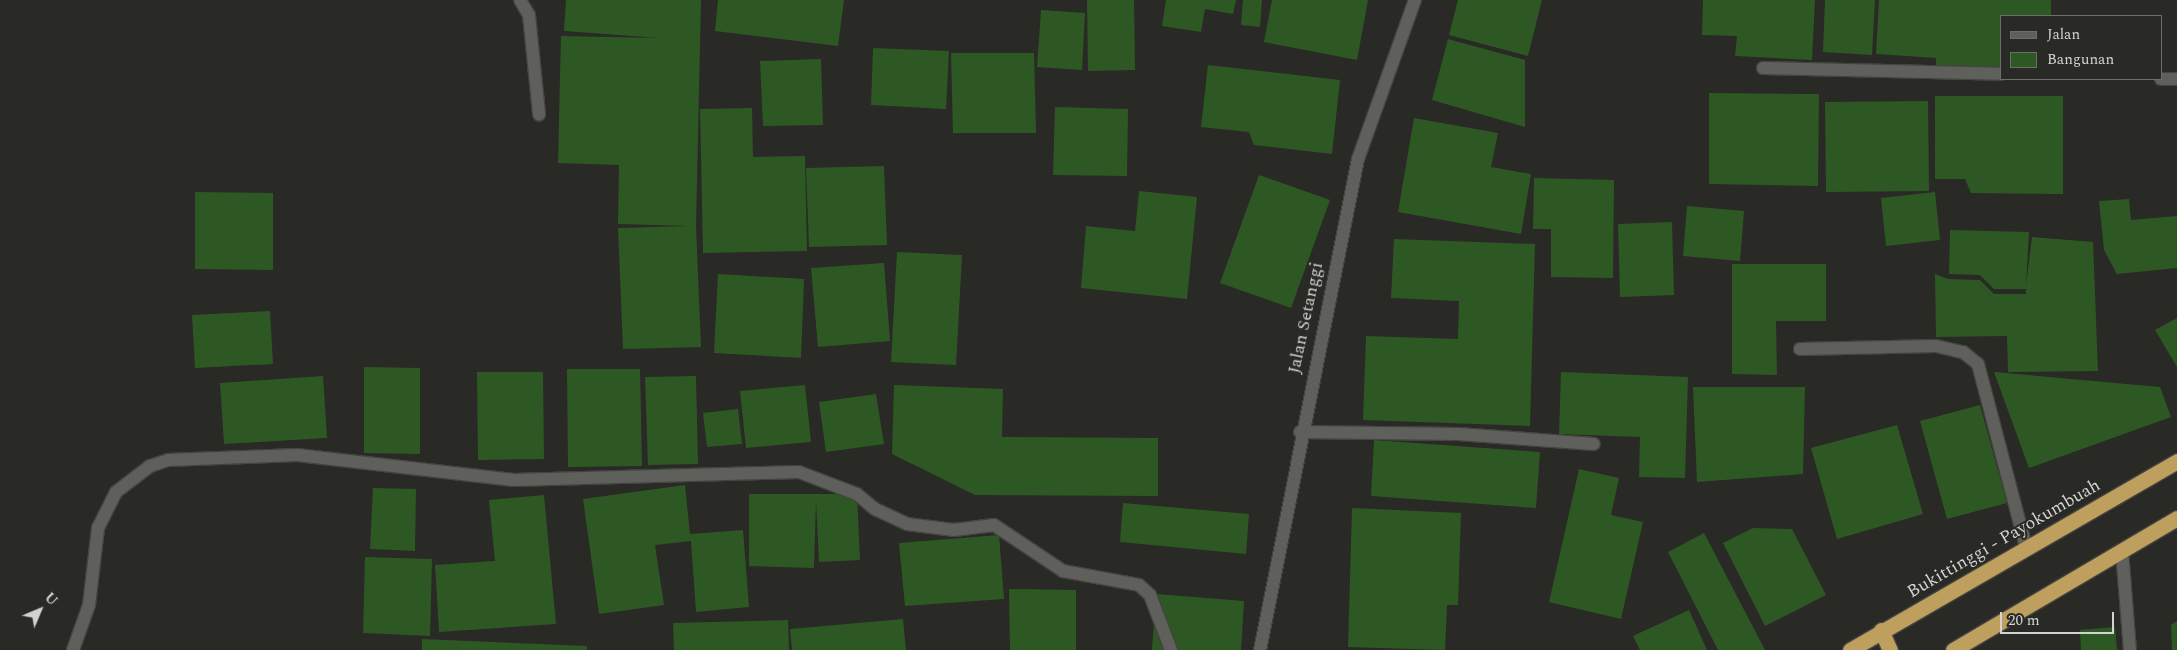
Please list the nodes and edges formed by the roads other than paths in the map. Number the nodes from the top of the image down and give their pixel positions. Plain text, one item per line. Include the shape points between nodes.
1 (520, 0) edge
2 (1415, 0) edge
3 (1763, 68) dead end
4 (2000, 74) edge
5 (2162, 78) edge
6 (2177, 79) edge
7 (540, 114) dead end
8 (1800, 349) dead end
9 (1300, 432) junction
10 (1594, 444) dead end
11 (2177, 461) edge
12 (2177, 518) edge
13 (2026, 547) junction
14 (2122, 551) junction
15 (1882, 630) junction
16 (73, 650) edge
17 (1171, 650) edge
18 (1260, 650) edge
19 (1850, 650) edge
20 (1890, 650) edge
21 (1953, 650) edge
22 (2130, 650) edge

1 - 7 street via 529,15
2 - 9 street, Jalan Setanggi via 1358,159
3 - 4 street
5 - 6 street
8 - 13 street via 1936,346 1963,352 1978,364
9 - 10 street via 1458,434
9 - 18 street, Jalan Setanggi
11 - 13 highway, Bukittinggi - Payokumbuah
12 - 14 highway
13 - 15 highway, Bukittinggi - Payokumbuah
14 - 21 highway
14 - 22 street
15 - 19 highway, Bukittinggi - Payokumbuah
15 - 20 highway
16 - 17 street via 88,605 98,528 116,492 150,466 168,460 297,456 514,480 799,472 857,494 875,510 907,524 954,530 994,525 1063,571 1138,585 1153,602

